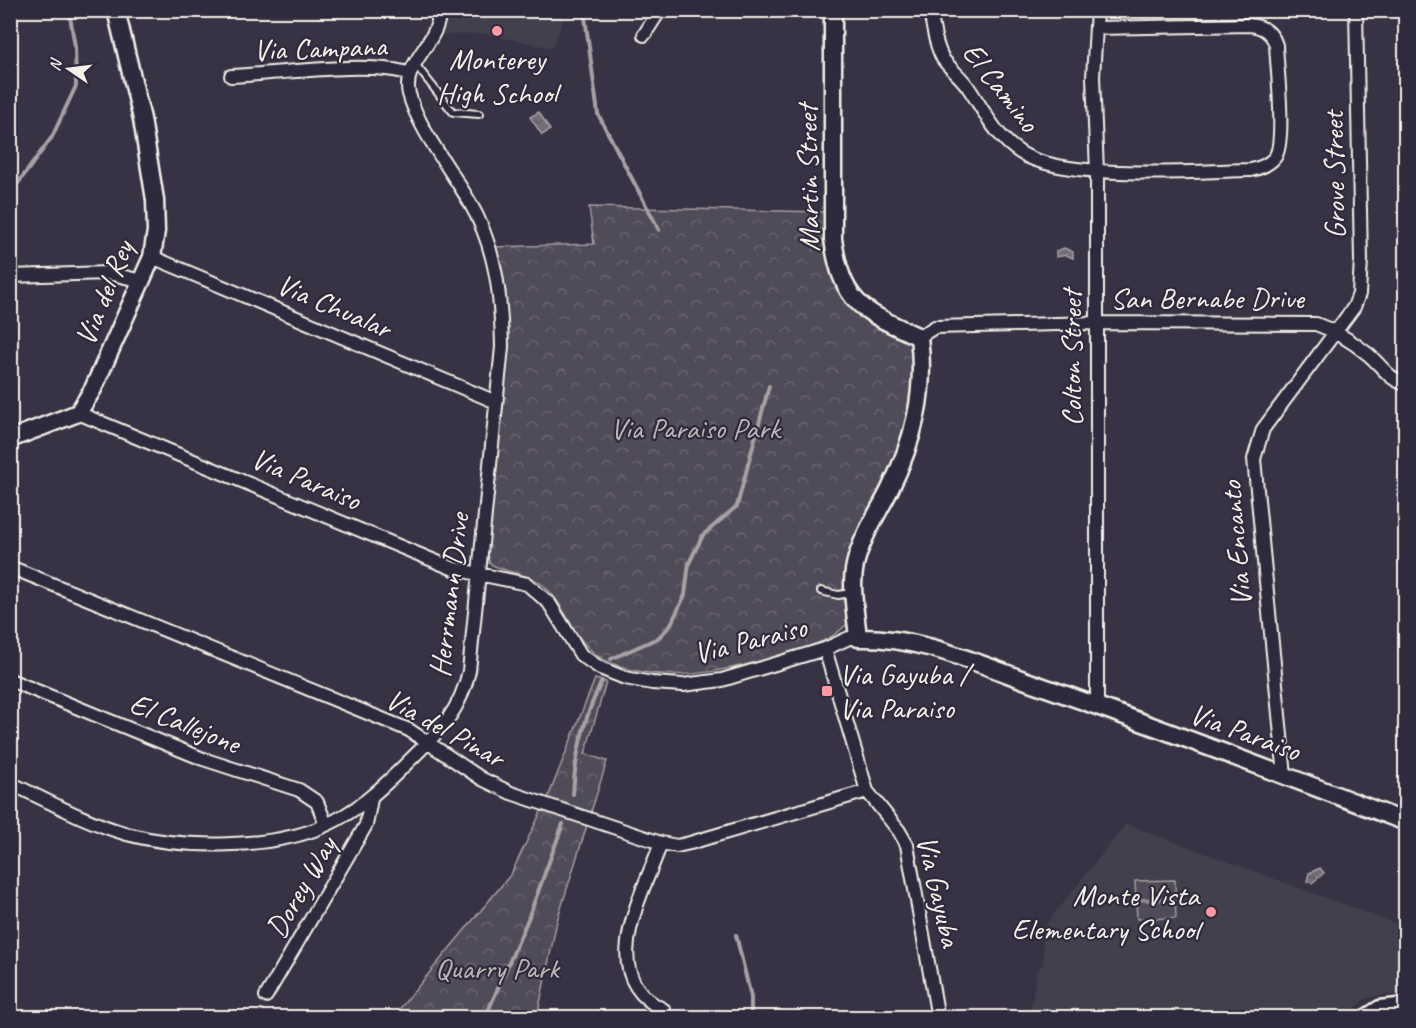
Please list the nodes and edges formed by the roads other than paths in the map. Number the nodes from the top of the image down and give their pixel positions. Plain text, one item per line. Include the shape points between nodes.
1 (116, 10) edge
2 (439, 10) edge
3 (660, 10) edge
4 (833, 10) edge
5 (930, 10) edge
6 (1097, 10) edge
7 (1356, 10) edge
8 (1096, 28) junction
9 (644, 35) dead end
10 (413, 69) junction
11 (231, 76) dead end
12 (479, 114) dead end
13 (1097, 171) junction
14 (152, 257) junction
15 (10, 276) edge
16 (142, 281) junction
17 (1096, 323) junction
18 (1335, 331) junction
19 (919, 337) junction
20 (1406, 384) edge
21 (496, 402) junction
22 (78, 413) junction
23 (10, 439) edge
24 (10, 567) edge
25 (479, 576) junction
26 (821, 591) dead end
27 (855, 593) junction
28 (858, 638) junction
29 (825, 649) junction
30 (10, 680) edge
31 (1097, 706) junction
32 (427, 743) junction
33 (1285, 776) junction
34 (10, 783) edge
35 (867, 791) junction
36 (371, 799) junction
37 (1406, 822) edge
38 (326, 825) junction
39 (661, 843) junction
40 (266, 996) dead end
41 (1406, 1006) edge
42 (664, 1010) dead end
43 (938, 1017) edge
44 (1366, 1017) edge

1 - 14 street, Via del Rey via 149,158 156,218
2 - 10 street via 434,35
3 - 9 street
4 - 19 street, Martin Street via 832,239 837,268 849,294 860,306 876,318
5 - 13 street, El Camino via 936,42 944,59 961,76 1004,139 1041,163
6 - 8 street, Colton Street
7 - 18 street, Grove Street via 1360,288 1353,307
8 - 13 street, Colton Street via 1093,77
8 - 13 street, El Camino via 1257,25 1266,30 1276,45 1280,138 1276,156 1251,170
10 - 11 street, Via Campana
10 - 12 lane via 453,112
10 - 21 street, Herrmann Drive via 408,87 413,104 470,203 495,266 502,346
13 - 17 street, Colton Street
14 - 16 street, Via del Rey
14 - 21 street, Via Chualar
15 - 16 street via 108,273
16 - 22 street, Via del Rey
17 - 18 street, San Bernabe Drive via 1316,324
17 - 19 street, San Bernabe Drive via 935,327
17 - 31 street, Colton Street
18 - 20 street, San Bernabe Drive via 1371,356 1395,380
18 - 33 street, Via Encanto via 1263,429 1254,459
19 - 27 street via 923,370 920,403 902,461 859,550 854,568
21 - 25 street, Herrmann Drive
22 - 23 street
22 - 25 street, Via Paraiso via 374,537
24 - 32 street, Via del Pinar via 409,730
25 - 29 street, Via Paraiso via 532,587 549,603 581,655 600,668 637,681 683,685 722,680
25 - 32 street, Herrmann Drive via 465,690 456,710
26 - 27 lane via 838,596
27 - 28 street
28 - 29 street, Via Paraiso
28 - 31 street, Via Paraiso via 918,644
29 - 35 street, Via Gayuba
30 - 38 street, El Callejone via 203,759 299,790 317,802
31 - 33 street, Via Paraiso
32 - 36 street, Herrmann Drive
32 - 39 street, Via del Pinar via 511,793
33 - 37 street, Via Paraiso
34 - 38 street, Herrmann Drive via 93,822 153,840 197,844 259,840
35 - 39 street, Via del Pinar via 690,843
35 - 43 street, Via Gayuba via 907,845
36 - 38 street, Herrmann Drive
36 - 40 street, Dorey Way via 366,825
39 - 42 street via 626,942 628,967 636,991
41 - 44 street via 1380,1009

